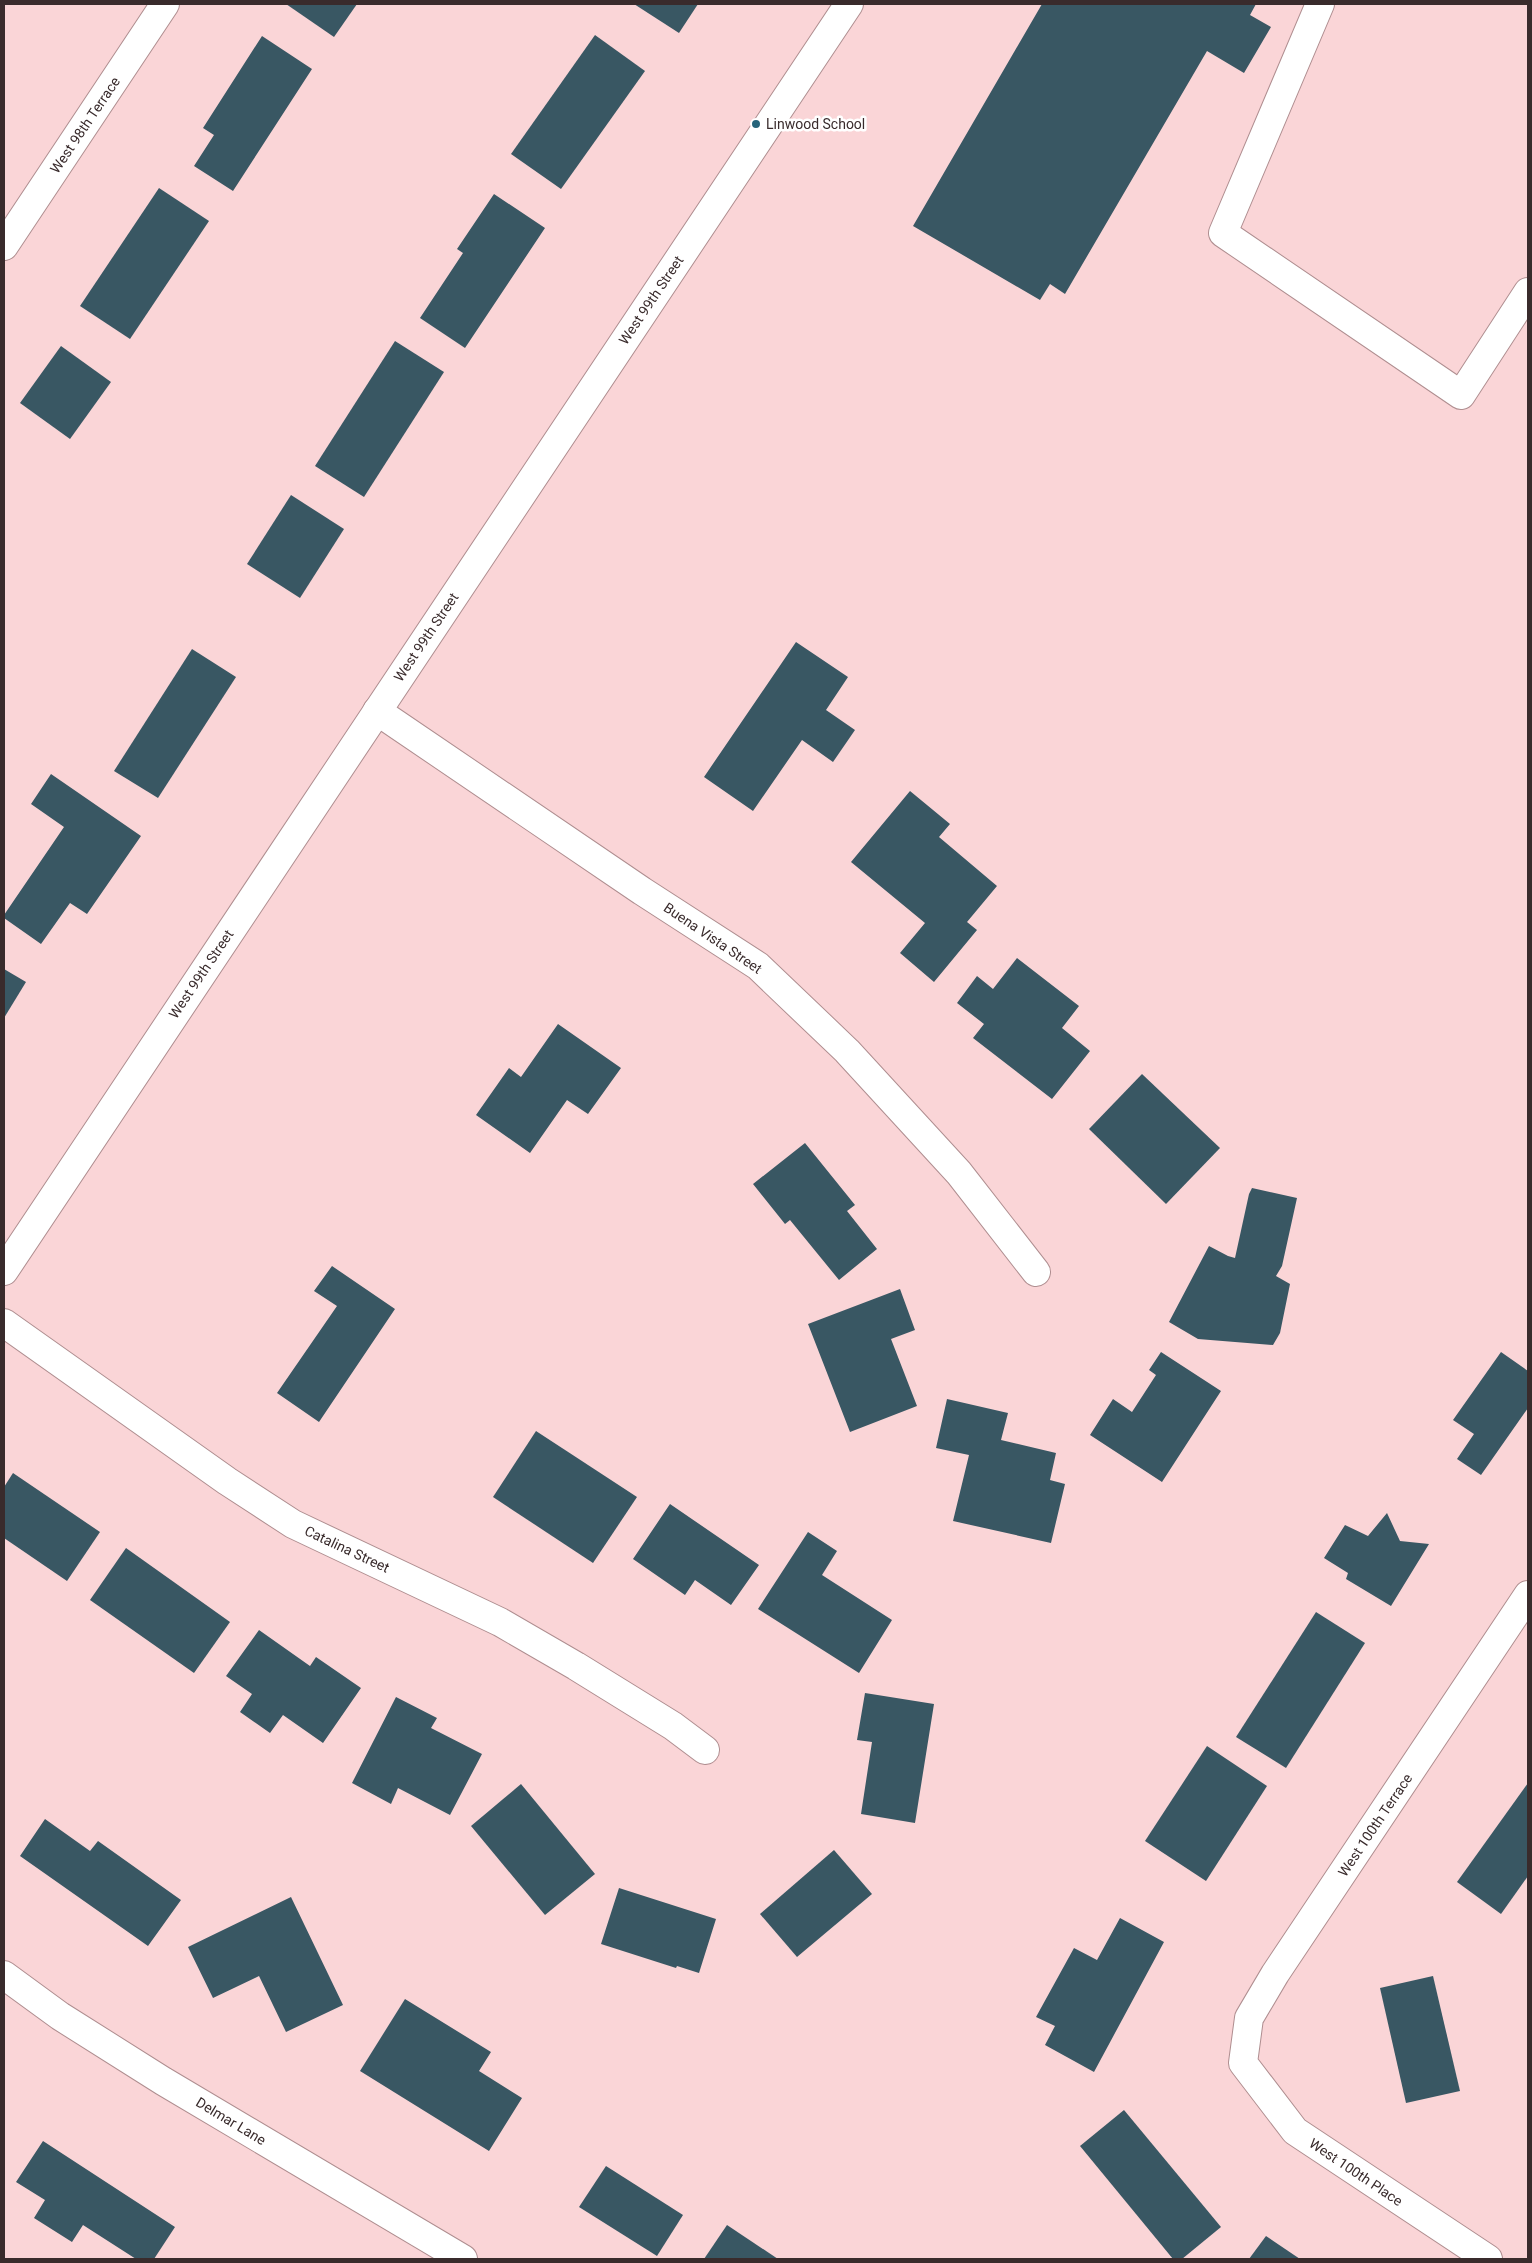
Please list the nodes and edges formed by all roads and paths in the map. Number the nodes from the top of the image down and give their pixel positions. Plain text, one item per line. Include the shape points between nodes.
1 (166, 4) edge
2 (849, 4) edge
3 (1320, 4) edge
4 (4, 246) edge
5 (1528, 292) edge
6 (377, 710) junction
7 (4, 1271) edge
8 (1036, 1272) dead end
9 (4, 1323) edge
10 (1528, 1595) edge
11 (705, 1750) dead end
12 (4, 1974) edge
13 (1243, 2063) joint
14 (462, 2259) edge
15 (1488, 2259) edge

1 - 4 street, West 98th Terrace
2 - 6 street, West 99th Street
3 - 5 street via 1223,233 1461,395
6 - 7 street, West 99th Street
6 - 8 street, Buena Vista Street via 642,892 758,966 847,1051 959,1173
9 - 11 street, Catalina Street via 226,1481 293,1524 500,1622 665,1721
10 - 13 street, West 100th Terrace via 1248,2018
12 - 14 street, Delmar Lane via 60,2016 163,2081
13 - 15 street, West 100th Place via 1295,2131

